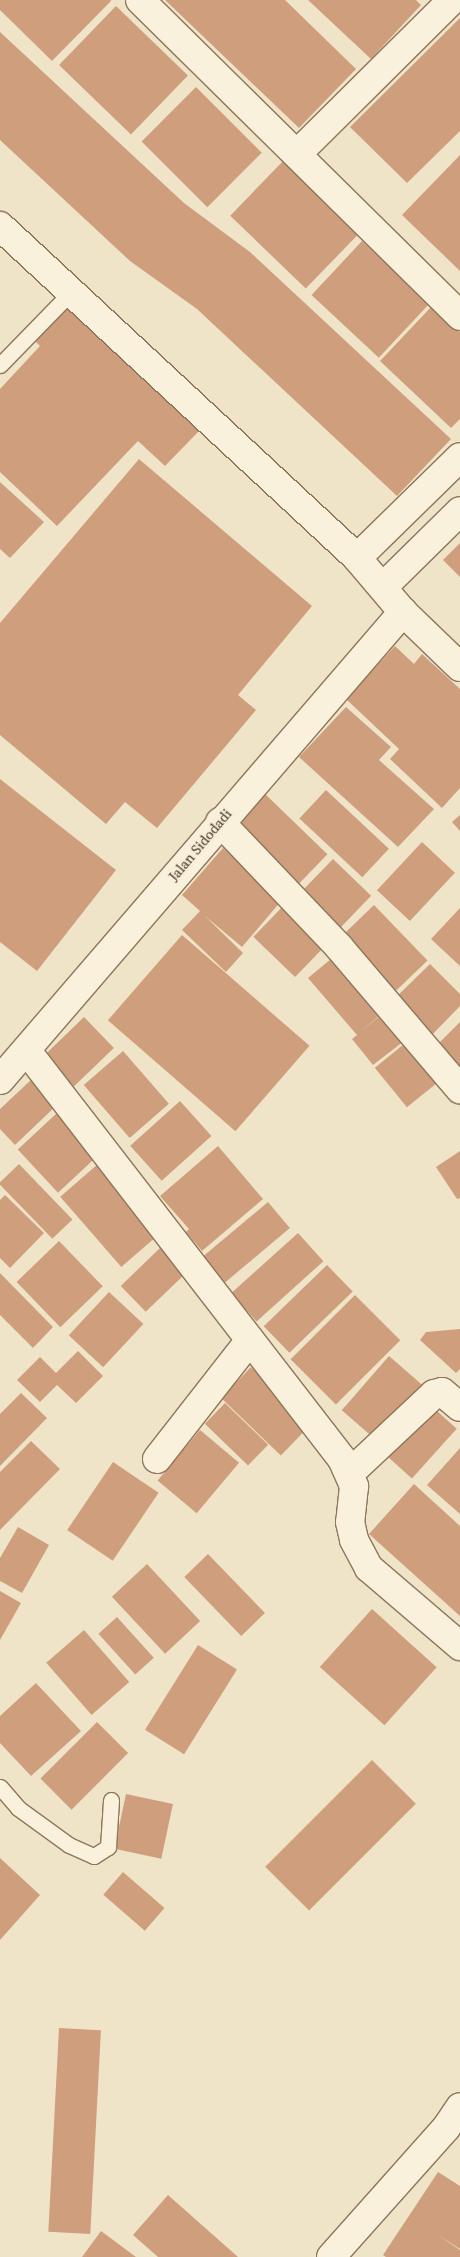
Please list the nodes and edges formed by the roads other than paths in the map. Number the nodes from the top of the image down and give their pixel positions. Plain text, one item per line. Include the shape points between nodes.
1 (140, 0) edge
2 (447, 2) edge
3 (298, 154) junction
4 (0, 226) edge
5 (70, 293) junction
6 (455, 302) edge
7 (0, 365) edge
8 (460, 457) edge
9 (435, 480) junction
10 (460, 500) edge
11 (460, 511) edge
12 (357, 558) junction
13 (383, 587) junction
14 (403, 612) junction
15 (460, 667) edge
16 (220, 822) junction
17 (27, 1051) junction
18 (0, 1080) edge
19 (460, 1090) edge
20 (250, 1340) junction
21 (460, 1407) edge
22 (157, 1459) dead end
23 (351, 1472) junction
24 (460, 1646) edge
25 (0, 1787) edge
26 (111, 1800) dead end
27 (460, 2107) edge
28 (331, 2257) edge

1 - 3 street
2 - 3 street
3 - 6 street
4 - 5 street
5 - 7 lane
5 - 12 street
8 - 9 street
9 - 10 street
9 - 12 street
11 - 13 street
12 - 13 street
13 - 14 street
14 - 15 street
14 - 16 street, Jalan Sidodadi
16 - 17 street, Jalan Sidodadi
16 - 19 street via 339,947
17 - 18 street, Jalan Sidodadi
17 - 20 street
20 - 22 street
20 - 23 street
21 - 23 street via 442,1392 434,1394
23 - 24 street via 354,1486 350,1522 358,1553 369,1568
25 - 26 lane via 25,1813 69,1845 94,1856 108,1847
27 - 28 street via 446,2128

